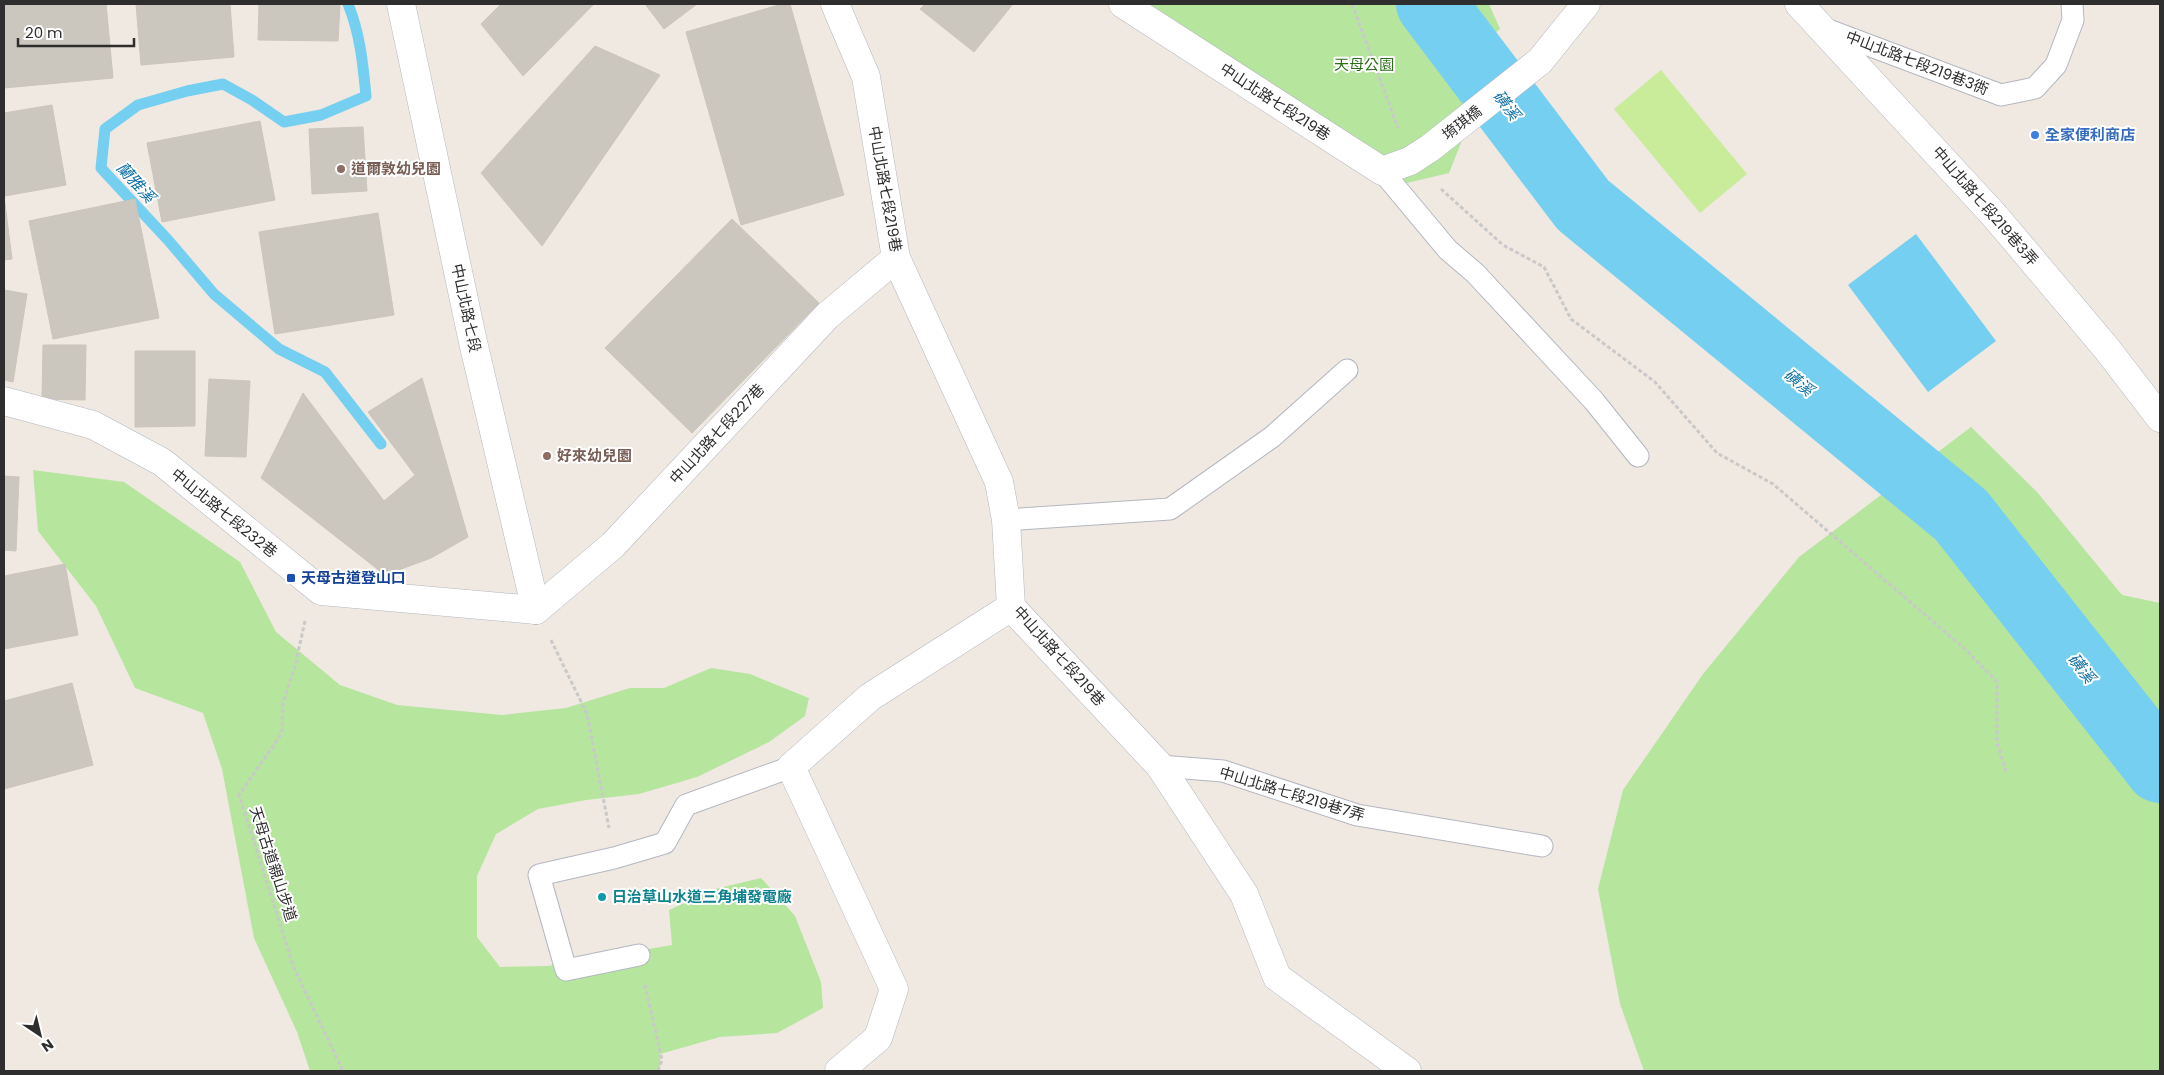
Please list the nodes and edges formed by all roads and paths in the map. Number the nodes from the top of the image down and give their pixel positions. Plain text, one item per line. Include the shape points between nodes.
1 (401, 4) edge
2 (836, 4) edge
3 (1123, 4) edge
4 (1352, 4) edge
5 (1586, 4) edge
6 (1799, 4) edge
7 (2072, 4) edge
8 (1823, 28) junction
9 (1420, 155) junction
10 (1382, 171) junction
11 (896, 258) junction
12 (1347, 370) dead end
13 (4, 400) edge
14 (2160, 418) edge
15 (1638, 456) dead end
16 (1006, 520) junction
17 (1011, 607) junction
18 (536, 610) junction
19 (307, 612) dead end
20 (1160, 766) junction
21 (791, 767) junction
22 (2006, 771) dead end
23 (1542, 846) dead end
24 (614, 858) junction
25 (639, 955) joint
26 (343, 1071) edge
27 (658, 1071) edge
28 (839, 1071) edge
29 (1407, 1071) edge

1 - 18 street, 中山北路七段 via 473,342
2 - 11 street, 中山北路七段219巷 via 866,76
3 - 10 street, 中山北路七段219巷
4 - 9 path
5 - 9 street, 堉琪橋 via 1540,61
6 - 8 street, 中山北路七段219巷3弄
7 - 8 lane, 中山北路七段219巷3衖 via 2073,20 2056,65 2035,88 2001,95
8 - 14 street, 中山北路七段219巷3弄 via 1994,215 2107,349
9 - 10 street
9 - 22 path via 1503,245 1544,267 1571,319 1654,382 1717,453 1773,484 1966,650 1997,682 1997,743
10 - 15 lane via 1448,250 1475,273 1594,401
11 - 16 street, 中山北路七段219巷 via 999,482
11 - 18 street, 中山北路七段227巷 via 827,316 613,545
12 - 16 lane via 1272,438 1170,509
13 - 18 street, 中山北路七段232巷 via 92,425 162,462 321,591
16 - 17 street, 中山北路七段219巷
17 - 20 street, 中山北路七段219巷
17 - 21 street via 870,697
18 - 24 path via 587,714
19 - 26 path, 天母古道親山步道 via 283,703 282,733 239,795 294,968
20 - 23 lane, 中山北路七段219巷7弄 via 1223,771 1357,815
20 - 29 street, 中山北路七段219巷 via 1244,894 1277,977
21 - 24 lane via 686,805 665,844
21 - 28 street via 894,989 878,1038
24 - 25 lane via 539,875 566,970
25 - 27 path via 662,1060

